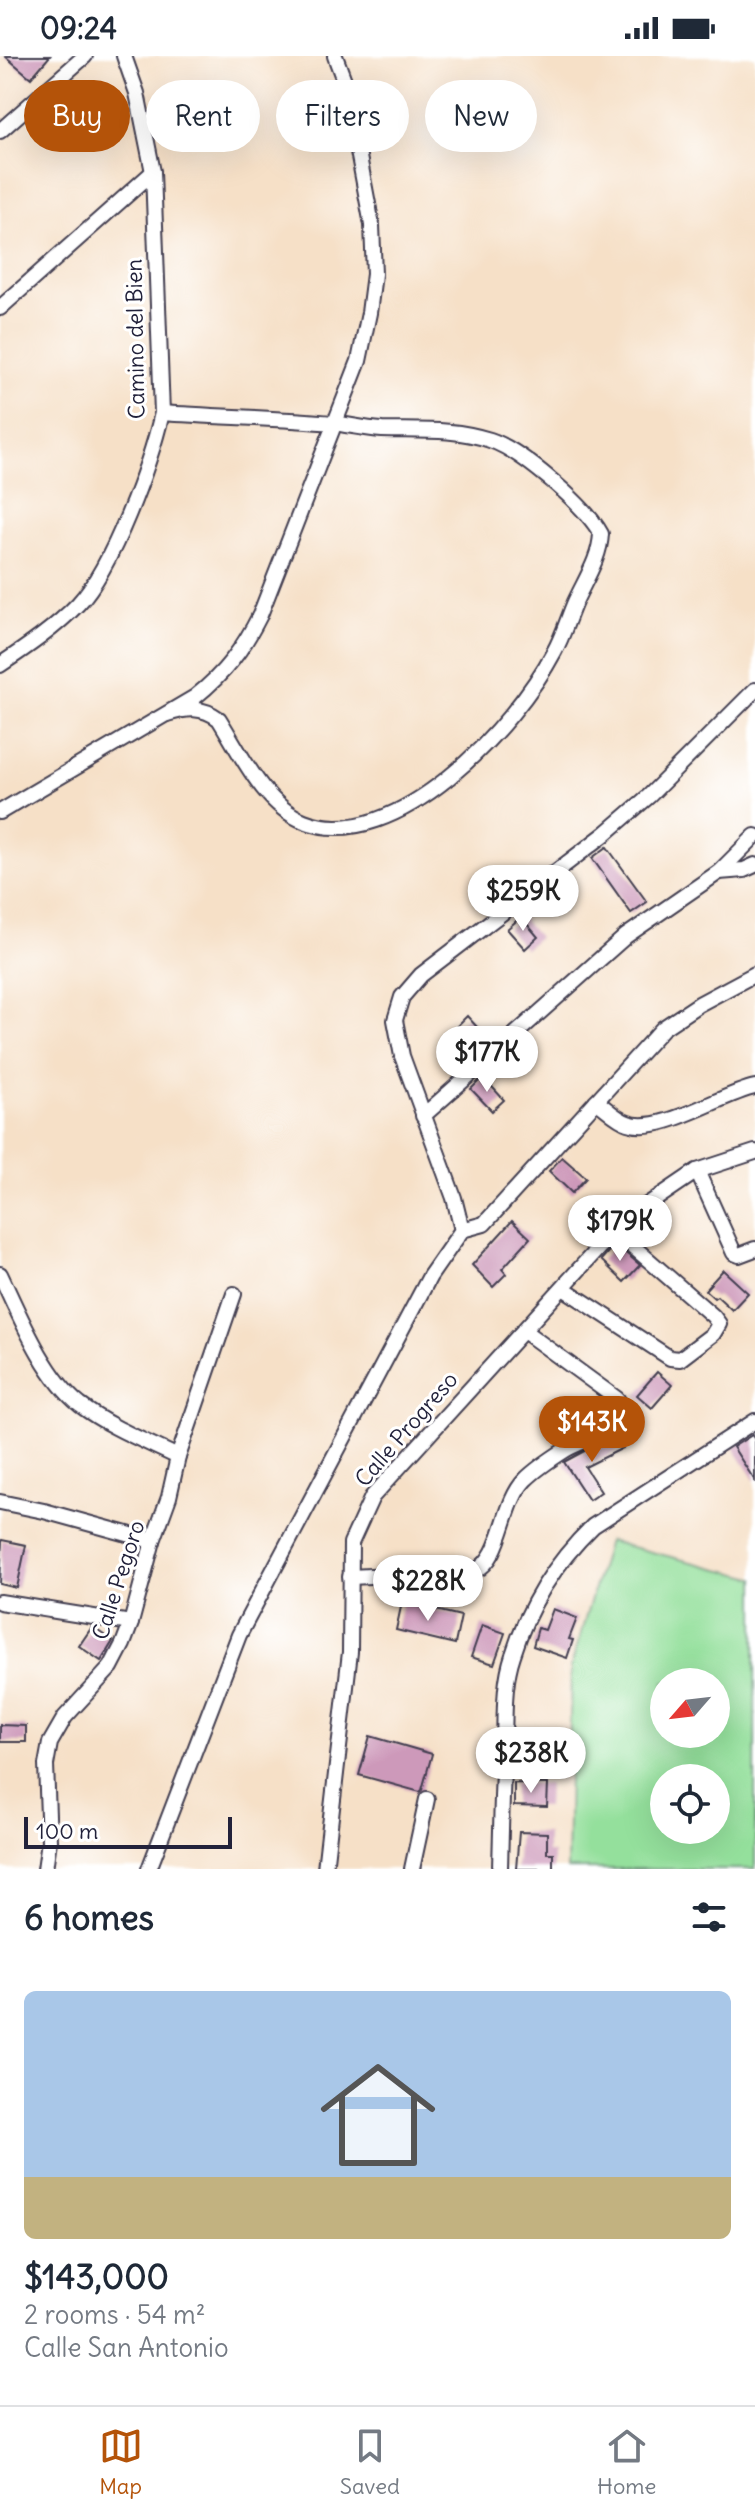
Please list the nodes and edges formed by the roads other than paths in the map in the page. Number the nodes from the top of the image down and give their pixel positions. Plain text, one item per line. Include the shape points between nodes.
1 (85, 56) edge
2 (124, 56) edge
3 (335, 56) edge
4 (0, 131) edge
5 (153, 172) junction
6 (0, 308) edge
7 (162, 413) junction
8 (336, 423) junction
9 (0, 665) edge
10 (755, 690) edge
11 (167, 714) junction
12 (0, 812) edge
13 (755, 836) edge
14 (755, 865) edge
15 (719, 872) junction
16 (755, 974) edge
17 (755, 1087) edge
18 (596, 1101) junction
19 (423, 1116) junction
20 (755, 1152) edge
21 (697, 1171) junction
22 (462, 1230) junction
23 (614, 1230) junction
24 (755, 1249) edge
25 (0, 1274) edge
26 (563, 1288) junction
27 (234, 1294) dead end
28 (524, 1331) junction
29 (755, 1421) edge
30 (178, 1457) junction
31 (0, 1502) edge
32 (153, 1541) junction
33 (350, 1577) junction
34 (0, 1602) edge
35 (131, 1623) junction
36 (427, 1799) dead end
37 (45, 1869) edge
38 (149, 1869) edge
39 (325, 1869) edge
40 (412, 1869) edge
41 (500, 1869) edge

1 - 4 street
2 - 5 street, Camino del Bien
3 - 8 street via 370,213 374,274 359,361
5 - 6 street
5 - 7 street, Camino del Bien
7 - 8 street
7 - 9 street, Camino del Bien via 139,485 103,567 78,604
8 - 11 street via 244,646 219,678
8 - 11 street via 446,431 494,441 526,460 585,510 601,534 600,546 555,651 499,727 457,772 408,807 346,826 302,821 281,807 209,712 185,709
10 - 19 street via 649,796 421,975 402,997 395,1020
11 - 12 street
13 - 15 street
14 - 15 street
15 - 19 street via 626,936
16 - 18 street via 663,1028
17 - 18 street via 652,1124 628,1124
18 - 22 street via 484,1224
19 - 22 street
20 - 21 street, Calle Progreso
21 - 23 street, Calle Progreso
21 - 24 street via 734,1253
22 - 38 street via 430,1276 239,1635
23 - 26 street, Calle Progreso
23 - 26 street via 713,1316 719,1324 713,1334 680,1359 670,1358
25 - 30 street via 34,1345 78,1403 110,1425
26 - 28 street, Calle Progreso
27 - 30 street, Calle Pegoro
28 - 33 street, Calle Progreso via 372,1497 351,1543
28 - 33 street via 617,1399 620,1414 601,1433 559,1454 523,1482 486,1566 475,1571
29 - 41 street via 593,1526 548,1578 512,1655 506,1688
30 - 32 street, Calle Pegoro
31 - 32 street
32 - 35 street, Calle Pegoro
33 - 39 street, Calle Progreso via 350,1652
34 - 35 street
35 - 37 street, Calle Pegoro via 111,1667 65,1717 50,1743
36 - 40 street

